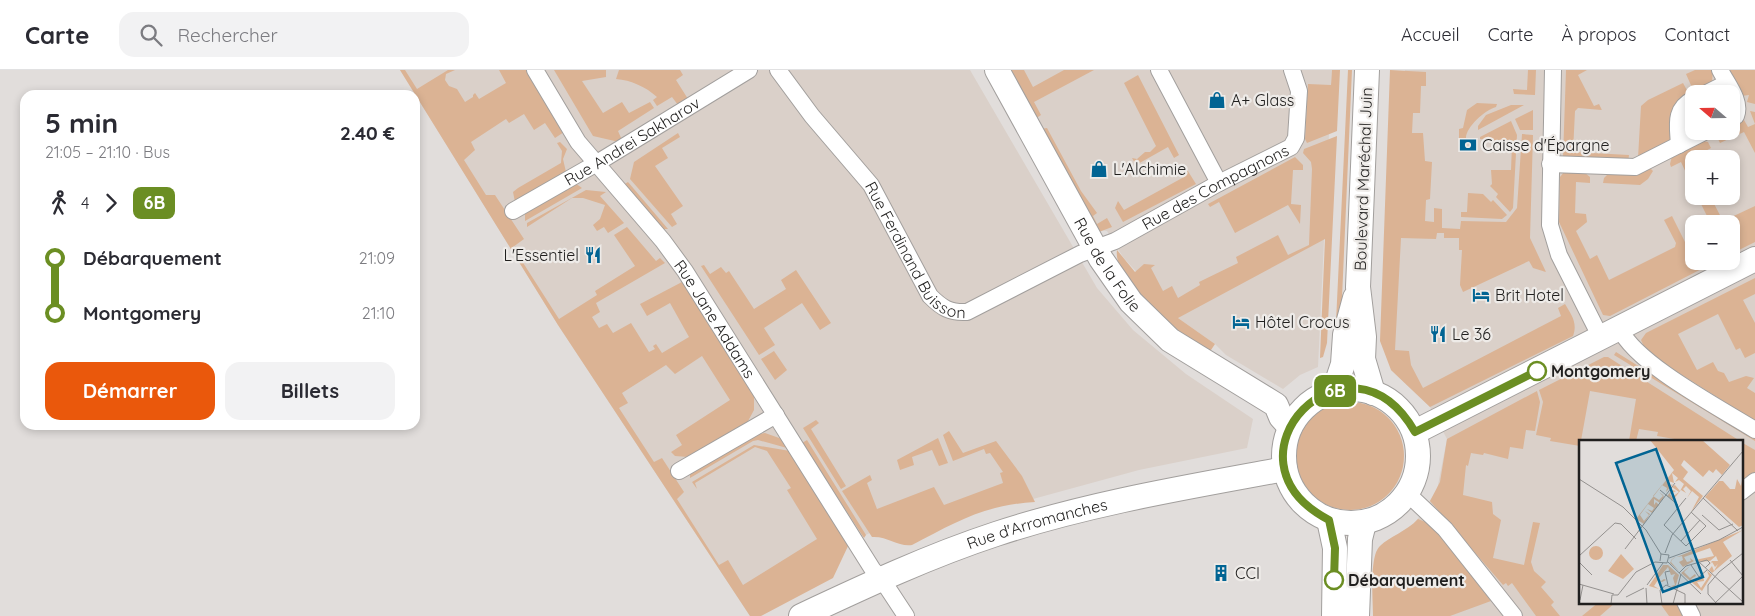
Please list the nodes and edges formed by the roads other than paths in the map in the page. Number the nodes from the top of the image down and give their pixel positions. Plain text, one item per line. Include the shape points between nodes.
1 (535, 70) edge
2 (749, 70) edge
3 (778, 70) edge
4 (997, 70) edge
5 (1159, 70) edge
6 (1292, 70) edge
7 (1367, 70) edge
8 (1553, 70) edge
9 (1685, 105) edge
10 (1690, 140) edge
11 (1679, 146) junction
12 (597, 164) junction
13 (1550, 164) junction
14 (1219, 184) junction
15 (513, 211) dead end
16 (1095, 248) junction
17 (1755, 259) edge
18 (1358, 288) junction
19 (1611, 333) junction
20 (1334, 391) junction
21 (1373, 393) junction
22 (776, 415) junction
23 (1296, 418) junction
24 (1755, 430) edge
25 (1415, 432) junction
26 (1284, 469) junction
27 (679, 471) dead end
28 (1755, 481) edge
29 (1742, 491) edge
30 (1408, 494) junction
31 (1329, 520) junction
32 (1364, 523) junction
33 (882, 578) junction
34 (1686, 604) edge
35 (801, 616) edge
36 (906, 616) edge
37 (1334, 616) edge
38 (1358, 616) edge
39 (1514, 616) edge
40 (1692, 616) edge

1 - 12 street, Rue Jane Addams via 578,142
2 - 12 street, Rue Andrei Sakharov
3 - 16 street, Rue Ferdinand Buisson via 871,185 930,296 946,310 967,312
4 - 16 main road, Rue de la Folie
5 - 14 street
6 - 14 street, Rue des Compagnons via 1299,91 1294,144
7 - 18 main road, Boulevard Maréchal Juin
8 - 13 street
9 - 11 street via 1678,113
10 - 11 street
11 - 13 street via 1635,167
12 - 15 street, Rue Andrei Sakharov
12 - 22 street, Rue Jane Addams via 685,271
13 - 19 street via 1552,237 1559,255
14 - 16 street, Rue des Compagnons via 1115,241
16 - 23 main road, Rue de la Folie via 1131,302 1170,340 1276,405 1288,405
17 - 19 main road
18 - 20 main road, Boulevard Maréchal Juin via 1345,335 1341,372
18 - 21 main road, Boulevard Maréchal Juin via 1364,337 1363,359
19 - 24 street via 1626,341 1644,359
19 - 25 main road
20 - 21 main road via 1354,389
20 - 23 main road via 1322,396
21 - 25 main road via 1394,404
22 - 27 street
22 - 33 street, Rue Jane Addams via 873,570
23 - 26 main road via 1284,447
25 - 30 main road via 1418,458
26 - 31 main road via 1293,492 1301,502
26 - 33 main road, Rue d'Arromanches via 1046,519 975,541
28 - 29 street
30 - 32 main road via 1386,514
30 - 39 street via 1451,536
31 - 32 main road
31 - 37 main road via 1335,548
32 - 38 main road via 1360,539
33 - 35 main road, Rue d'Arromanches
33 - 36 street, Rue Jane Addams
34 - 40 street

